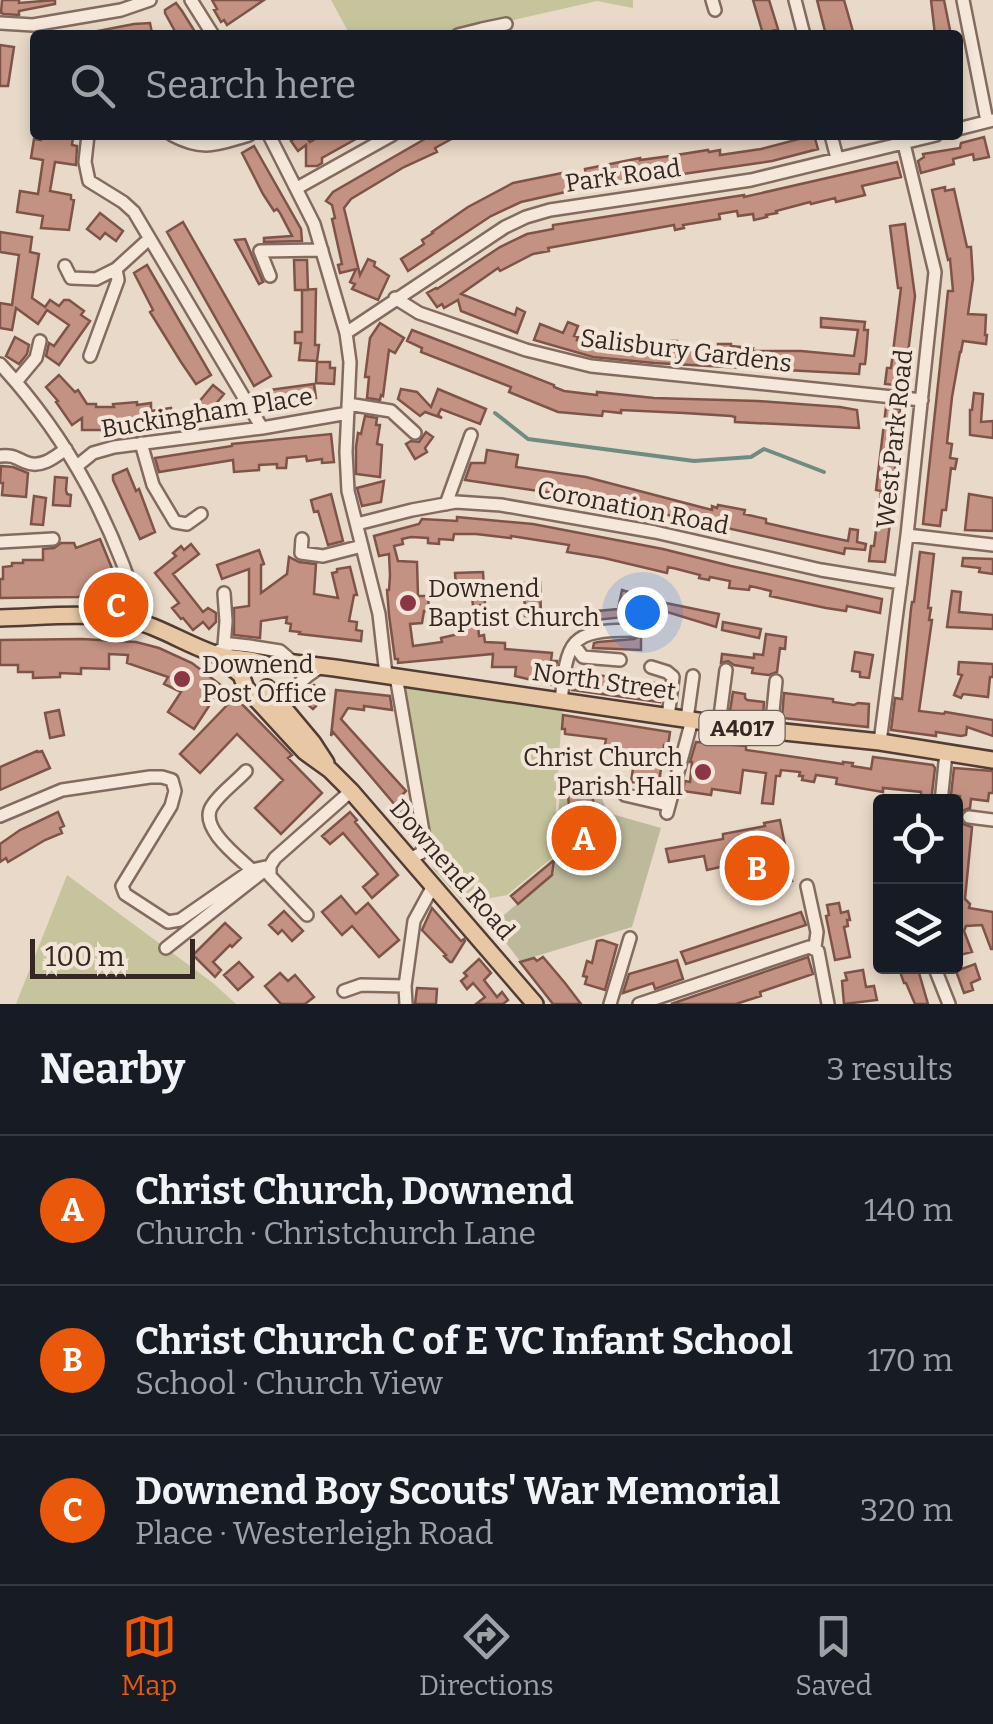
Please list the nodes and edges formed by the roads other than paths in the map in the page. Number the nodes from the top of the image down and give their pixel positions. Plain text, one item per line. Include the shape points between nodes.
1 (150, 0) edge
2 (192, 0) edge
3 (795, 0) edge
4 (963, 0) edge
5 (0, 23) edge
6 (506, 24) dead end
7 (209, 30) edge
8 (489, 30) edge
9 (803, 30) edge
10 (990, 121) edge
11 (963, 128) edge
12 (87, 140) edge
13 (185, 140) edge
14 (232, 140) edge
15 (272, 140) edge
16 (383, 140) edge
17 (833, 140) edge
18 (918, 140) edge
19 (904, 144) junction
20 (838, 158) junction
21 (296, 188) junction
22 (149, 240) junction
23 (322, 250) junction
24 (65, 266) dead end
25 (116, 269) junction
26 (270, 276) dead end
27 (395, 298) junction
28 (346, 333) junction
29 (40, 342) dead end
30 (90, 356) dead end
31 (0, 364) edge
32 (16, 382) junction
33 (922, 400) junction
34 (348, 409) junction
35 (262, 428) junction
36 (415, 433) dead end
37 (471, 435) dead end
38 (141, 443) junction
39 (66, 449) junction
40 (0, 456) edge
41 (77, 466) junction
42 (446, 504) junction
43 (202, 514) dead end
44 (357, 524) junction
45 (907, 534) junction
46 (302, 539) dead end
47 (53, 540) dead end
48 (0, 542) edge
49 (993, 545) edge
50 (362, 546) junction
51 (901, 584) junction
52 (132, 586) junction
53 (224, 593) dead end
54 (0, 618) edge
55 (126, 619) junction
56 (143, 624) junction
57 (634, 630) dead end
58 (574, 644) junction
59 (218, 652) junction
60 (620, 660) dead end
61 (294, 662) junction
62 (268, 666) junction
63 (322, 666) junction
64 (651, 667) dead end
65 (743, 674) dead end
66 (247, 676) junction
67 (391, 676) junction
68 (693, 676) dead end
69 (267, 688) junction
70 (772, 689) dead end
71 (560, 702) junction
72 (284, 710) junction
73 (668, 717) junction
74 (690, 720) junction
75 (720, 724) junction
76 (770, 731) junction
77 (880, 742) junction
78 (946, 753) junction
79 (993, 760) edge
80 (330, 770) junction
81 (246, 771) dead end
82 (351, 791) junction
83 (941, 794) edge
84 (624, 795) dead end
85 (0, 816) edge
86 (969, 817) dead end
87 (993, 820) edge
88 (410, 859) junction
89 (270, 866) junction
90 (252, 870) junction
91 (433, 886) junction
92 (808, 886) dead end
93 (307, 916) dead end
94 (630, 938) dead end
95 (166, 948) dead end
96 (815, 948) junction
97 (937, 974) edge
98 (405, 986) junction
99 (344, 991) dead end
100 (406, 1004) edge
101 (535, 1004) edge
102 (610, 1004) edge
103 (639, 1004) edge
104 (828, 1004) edge
105 (949, 1004) edge

1 - 5 street via 32,26
2 - 7 street
3 - 9 street
4 - 10 street
6 - 8 street
10 - 11 street
12 - 22 street via 89,181 134,212
13 - 14 street via 204,147
15 - 21 street
16 - 21 street
17 - 20 street
18 - 19 street, Park Road
19 - 20 street, Park Road
19 - 33 street, West Park Road via 935,272
20 - 27 street, Park Road via 751,180 526,217
21 - 23 street
22 - 25 street
22 - 35 street
23 - 26 street via 260,252
23 - 28 street
24 - 25 street via 72,278 96,279
25 - 30 street via 118,280
27 - 28 street, Park Road
27 - 33 street, Salisbury Gardens via 473,332 592,366
28 - 34 street
29 - 32 street
31 - 32 street
32 - 39 street
33 - 45 street, West Park Road
34 - 35 street, Buckingham Place
34 - 36 street via 391,411
34 - 44 street via 346,476
35 - 38 street, Buckingham Place
37 - 42 street
38 - 41 street, Buckingham Place via 93,454
38 - 43 street via 153,485 175,522 187,524
39 - 40 street via 40,464
39 - 41 street
41 - 52 street
42 - 44 street, Coronation Road
42 - 51 street, Coronation Road via 501,505 656,532
44 - 50 street
45 - 49 street
45 - 51 street, West Park Road
46 - 50 street via 301,553 324,556
47 - 48 street
50 - 67 street
51 - 77 street, West Park Road
52 - 55 street
52 - 56 street
53 - 59 street
54 - 55 main road
55 - 56 main road
56 - 59 main road
57 - 58 street via 596,630
58 - 60 street via 583,657
58 - 71 street
59 - 61 street via 249,646
59 - 66 main road
61 - 62 main road, North Street / A4017
61 - 63 main road, North Street / A4017
62 - 66 main road via 260,661
62 - 69 main road
63 - 67 main road, North Street / A4017
63 - 72 street via 299,682
64 - 73 street via 673,677
65 - 75 street via 723,669
66 - 69 main road via 259,692
66 - 80 main road, Downend Road via 305,752
67 - 71 main road, North Street / A4017
67 - 88 street via 425,842
68 - 74 street
69 - 72 main road, Downend Road
70 - 76 street
71 - 73 main road, North Street / A4017
72 - 80 main road, Downend Road
73 - 74 main road, North Street / A4017
74 - 75 main road, North Street / A4017
74 - 84 street via 668,809
75 - 76 main road, North Street / A4017
76 - 77 main road, North Street / A4017
77 - 78 main road, North Street / A4017
78 - 79 main road, North Street / A4017
78 - 83 street
80 - 82 main road, Downend Road
81 - 90 street via 211,807 209,820
82 - 88 main road, Downend Road
82 - 89 street
85 - 90 street via 62,790 162,777 172,780 171,806 122,886 125,894 168,922 180,920
86 - 87 street
88 - 91 main road, Downend Road
89 - 90 street
89 - 93 street via 270,876
89 - 95 street
91 - 98 street via 414,921
91 - 101 main road, Downend Road
92 - 96 street
94 - 102 street
96 - 103 street
96 - 104 street
97 - 105 street
98 - 99 street
98 - 100 street

